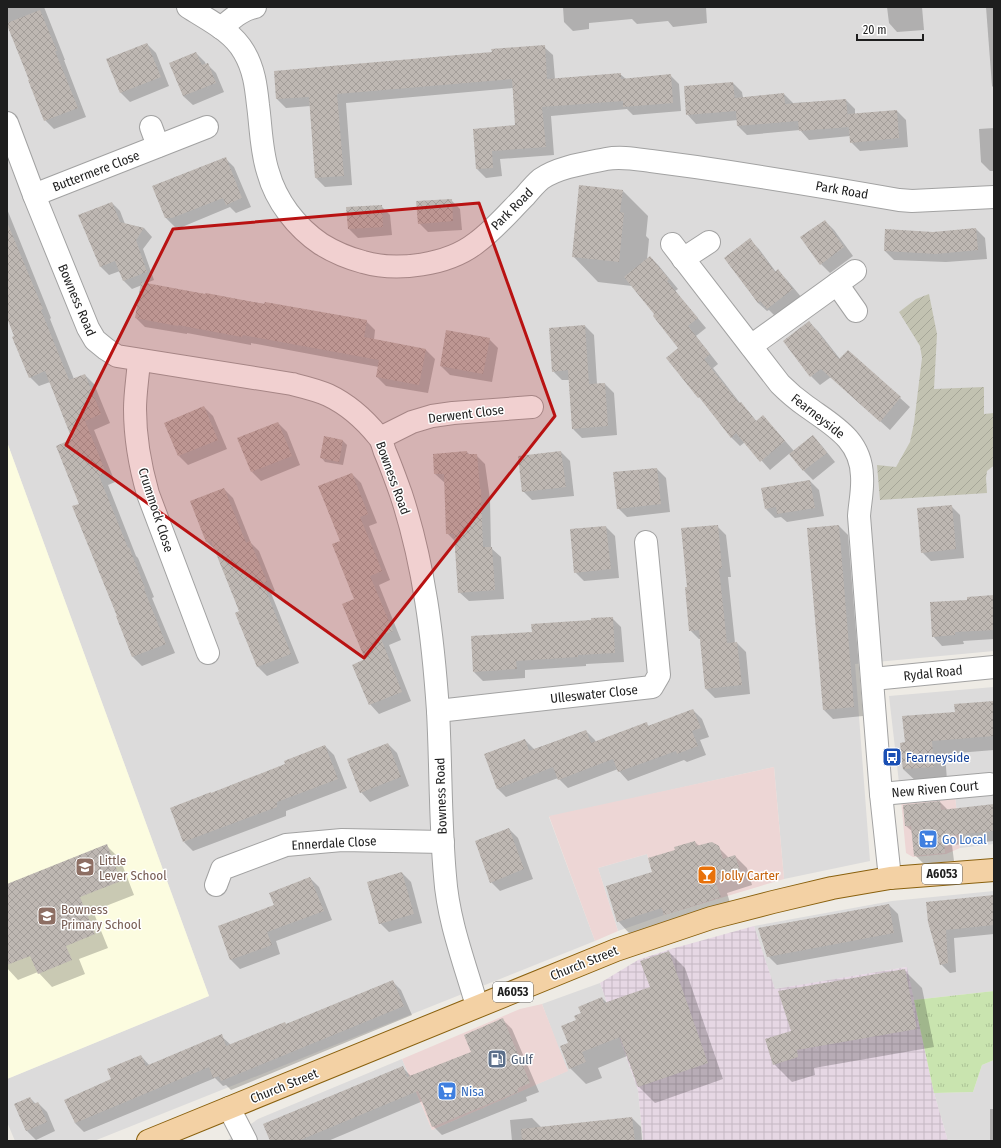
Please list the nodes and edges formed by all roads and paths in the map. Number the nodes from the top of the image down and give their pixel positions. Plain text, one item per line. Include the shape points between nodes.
1 (188, 7) edge
2 (255, 7) edge
3 (221, 28) junction
4 (7, 123) edge
5 (208, 127) dead end
6 (34, 195) junction
7 (994, 197) edge
8 (709, 242) dead end
9 (855, 271) dead end
10 (837, 284) junction
11 (856, 311) dead end
12 (751, 346) junction
13 (139, 360) junction
14 (532, 407) dead end
15 (380, 438) junction
16 (646, 542) dead end
17 (208, 653) dead end
18 (994, 667) edge
19 (873, 679) junction
20 (438, 711) junction
21 (990, 784) dead end
22 (881, 794) junction
23 (443, 842) junction
24 (994, 870) edge
25 (890, 878) junction
26 (216, 885) dead end
27 (477, 1006) junction
28 (229, 1108) junction
29 (148, 1141) edge
30 (246, 1141) edge

1 - 3 street, Park Road
2 - 3 street via 238,14
3 - 7 street, Park Road via 244,52 254,75 267,171 282,204 300,226 320,243 364,263 404,266 431,263 458,254 489,232 541,179 556,171 610,158 627,158 798,182 912,202
4 - 6 street, Bowness Road
5 - 6 street, Buttermere Close via 155,137
6 - 13 street, Bowness Road via 94,340 117,356
8 - 12 street, Fearneyside via 677,251
9 - 10 street
10 - 11 street
10 - 12 street
12 - 19 street, Fearneyside via 780,384 795,398 838,428 851,442 860,459 862,489 859,516
13 - 15 street, Bowness Road via 311,388 340,401
13 - 17 street, Crummock Close via 135,408 142,472
14 - 15 street, Derwent Close via 432,416 412,422
15 - 20 street, Bowness Road via 405,505 417,550 430,624
16 - 20 street, Ulleswater Close via 660,675 652,688
18 - 19 street, Rydal Road
19 - 22 street, Fearneyside
20 - 23 street, Bowness Road
21 - 22 street, New Riven Court
22 - 25 street, Fearneyside
23 - 26 street, Ennerdale Close via 342,840 286,845 222,870
23 - 27 street, Bowness Road via 450,913
24 - 25 main road, Church Street / A6053
25 - 27 main road, Church Street / A6053 via 832,888 711,918 632,944
27 - 28 main road, Church Street / A6053
28 - 29 main road, Church Street / A6053
28 - 30 street

